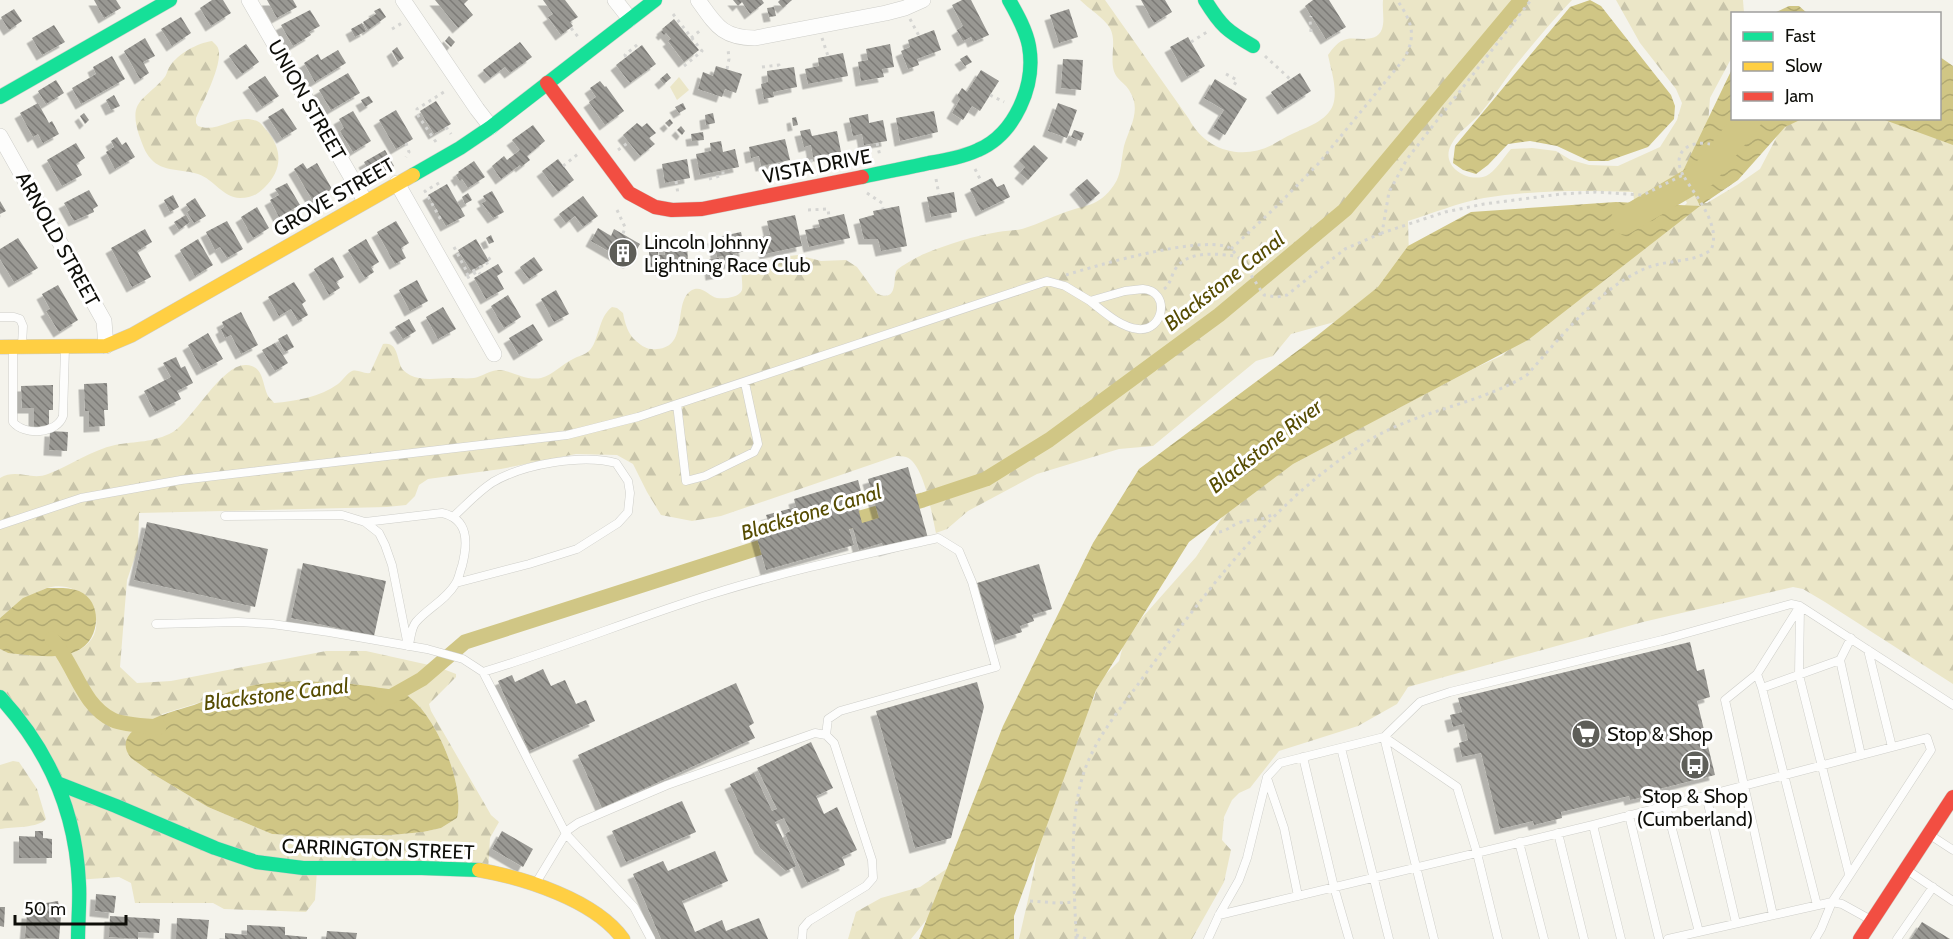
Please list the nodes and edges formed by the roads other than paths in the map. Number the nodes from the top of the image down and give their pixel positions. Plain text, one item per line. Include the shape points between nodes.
1 (170, 0) edge
2 (249, 0) edge
3 (403, 0) edge
4 (615, 0) edge
5 (655, 0) edge
6 (698, 0) edge
7 (923, 0) edge
8 (1009, 0) edge
9 (1205, 0) edge
10 (630, 19) junction
11 (1253, 46) road end
12 (547, 84) junction
13 (0, 97) edge
14 (491, 127) junction
15 (0, 136) edge
16 (397, 183) junction
17 (365, 201) junction
18 (1090, 301) junction
19 (0, 317) edge
20 (65, 346) junction
21 (106, 346) junction
22 (12, 347) edge
23 (494, 354) dead end
24 (745, 382) junction
25 (677, 405) junction
26 (225, 516) dead end
27 (454, 516) junction
28 (365, 522) junction
29 (0, 525) edge
30 (456, 583) junction
31 (1800, 606) junction
32 (156, 624) dead end
33 (1851, 638) junction
34 (408, 646) junction
35 (1868, 650) junction
36 (1840, 660) junction
37 (483, 672) junction
38 (1757, 674) junction
39 (1799, 675) junction
40 (1762, 688) junction
41 (0, 697) edge
42 (1953, 705) edge
43 (826, 735) junction
44 (1384, 737) junction
45 (1892, 747) junction
46 (1341, 748) junction
47 (1861, 755) junction
48 (1303, 757) junction
49 (1821, 766) junction
50 (1784, 775) junction
51 (1267, 777) junction
52 (57, 783) junction
53 (1744, 786) junction
54 (1706, 795) junction
55 (1953, 798) edge
56 (1666, 806) junction
57 (1629, 815) junction
58 (1593, 825) junction
59 (1558, 833) junction
60 (566, 834) junction
61 (1929, 834) junction
62 (1519, 842) junction
63 (1953, 850) edge
64 (1477, 853) junction
65 (1417, 867) junction
66 (1905, 869) junction
67 (1849, 874) junction
68 (1372, 878) junction
69 (535, 884) junction
70 (1334, 887) junction
71 (1933, 888) junction
72 (1298, 896) junction
73 (1953, 901) edge
74 (1832, 902) junction
75 (1817, 905) junction
76 (1219, 915) junction
77 (1773, 915) junction
78 (1871, 921) junction
79 (1737, 923) junction
80 (1698, 932) junction
81 (78, 939) edge
82 (623, 939) edge
83 (651, 939) edge
84 (802, 939) edge
85 (1208, 939) edge
86 (1349, 939) edge
87 (1389, 939) edge
88 (1434, 939) edge
89 (1498, 939) edge
90 (1544, 939) edge
91 (1584, 939) edge
92 (1621, 939) edge
93 (1659, 939) edge
94 (1669, 939) edge
95 (1815, 939) edge
96 (1860, 939) edge
97 (1897, 939) edge

1 - 13 street
2 - 17 street, UNION STREET
3 - 14 street
4 - 10 street
5 - 10 street, GROVE STREET
6 - 7 street via 723,32 741,38 886,13
8 - 12 street, VISTA DRIVE via 1029,47 1029,81 1008,124 987,146 959,158 702,209 669,210 641,203 629,193
9 - 11 street via 1228,31
10 - 12 street, GROVE STREET
12 - 14 street, GROVE STREET
14 - 16 street, GROVE STREET
15 - 21 street, ARNOLD STREET via 104,321
16 - 17 street, GROVE STREET
16 - 23 street
17 - 21 street, GROVE STREET via 132,335
18 - 18 lane via 1149,289 1156,293 1161,305 1160,316 1154,325 1141,329 1120,322
18 - 24 lane via 1065,286 1047,281
19 - 22 lane via 14,317 23,326
20 - 21 street, GROVE STREET
20 - 22 street, GROVE STREET
20 - 22 lane via 63,416 61,423 43,431 22,429 13,422
24 - 25 lane
24 - 25 lane via 758,444 754,452 686,481
25 - 29 lane via 567,435 159,484 81,498
26 - 28 lane via 342,515
27 - 28 lane via 442,513
27 - 30 lane via 463,528 466,552
27 - 30 lane via 493,482 534,466 589,458 616,463 628,481 630,493 628,512 618,523 577,549
28 - 34 lane via 385,544
30 - 34 lane via 414,624
31 - 33 lane
31 - 38 lane
31 - 39 lane
31 - 44 lane via 1791,604 1450,692 1420,702
32 - 34 lane via 272,624
33 - 35 lane
33 - 36 lane
34 - 37 lane via 463,659
35 - 42 lane
35 - 45 lane
36 - 39 lane
36 - 47 lane
37 - 43 lane via 782,574 938,538 959,551 996,667 840,711 828,719
37 - 60 lane
38 - 40 lane
38 - 53 lane via 1725,700
39 - 40 lane
39 - 49 lane
40 - 50 lane
41 - 52 street via 24,723 50,764
43 - 60 lane via 815,733 667,785 578,823
43 - 84 lane via 834,743 874,870 866,886 809,921 803,928
44 - 46 lane
44 - 64 lane via 1457,787
44 - 65 lane
45 - 47 lane
45 - 67 lane via 1927,738 1931,750
46 - 48 lane
46 - 68 lane
47 - 49 lane
48 - 51 lane via 1280,763
48 - 70 lane
49 - 50 lane
49 - 67 lane
50 - 53 lane
50 - 75 lane
51 - 72 lane via 1284,828
51 - 76 lane via 1247,858
52 - 69 street, CARRINGTON STREET via 226,852 280,867 466,869
52 - 81 street via 66,803 77,858
53 - 54 lane
53 - 77 lane
54 - 56 lane
54 - 79 lane
55 - 61 street
56 - 57 lane
56 - 80 lane
57 - 58 lane
57 - 93 lane
58 - 59 lane
58 - 92 lane
59 - 62 lane
59 - 91 lane
60 - 69 lane
60 - 83 lane via 634,907
61 - 63 lane
61 - 66 street
62 - 64 lane
62 - 90 lane
64 - 65 lane
64 - 89 lane
65 - 68 lane
65 - 88 lane
66 - 71 lane
66 - 78 street
67 - 74 lane
68 - 70 lane
68 - 87 lane
69 - 82 street, CARRINGTON STREET via 606,920
70 - 72 lane
70 - 86 lane
71 - 73 lane
71 - 97 lane
72 - 76 lane
74 - 75 lane
74 - 78 lane
74 - 95 lane
75 - 77 lane
76 - 85 lane
77 - 79 lane
78 - 96 street
79 - 80 lane
80 - 94 lane

